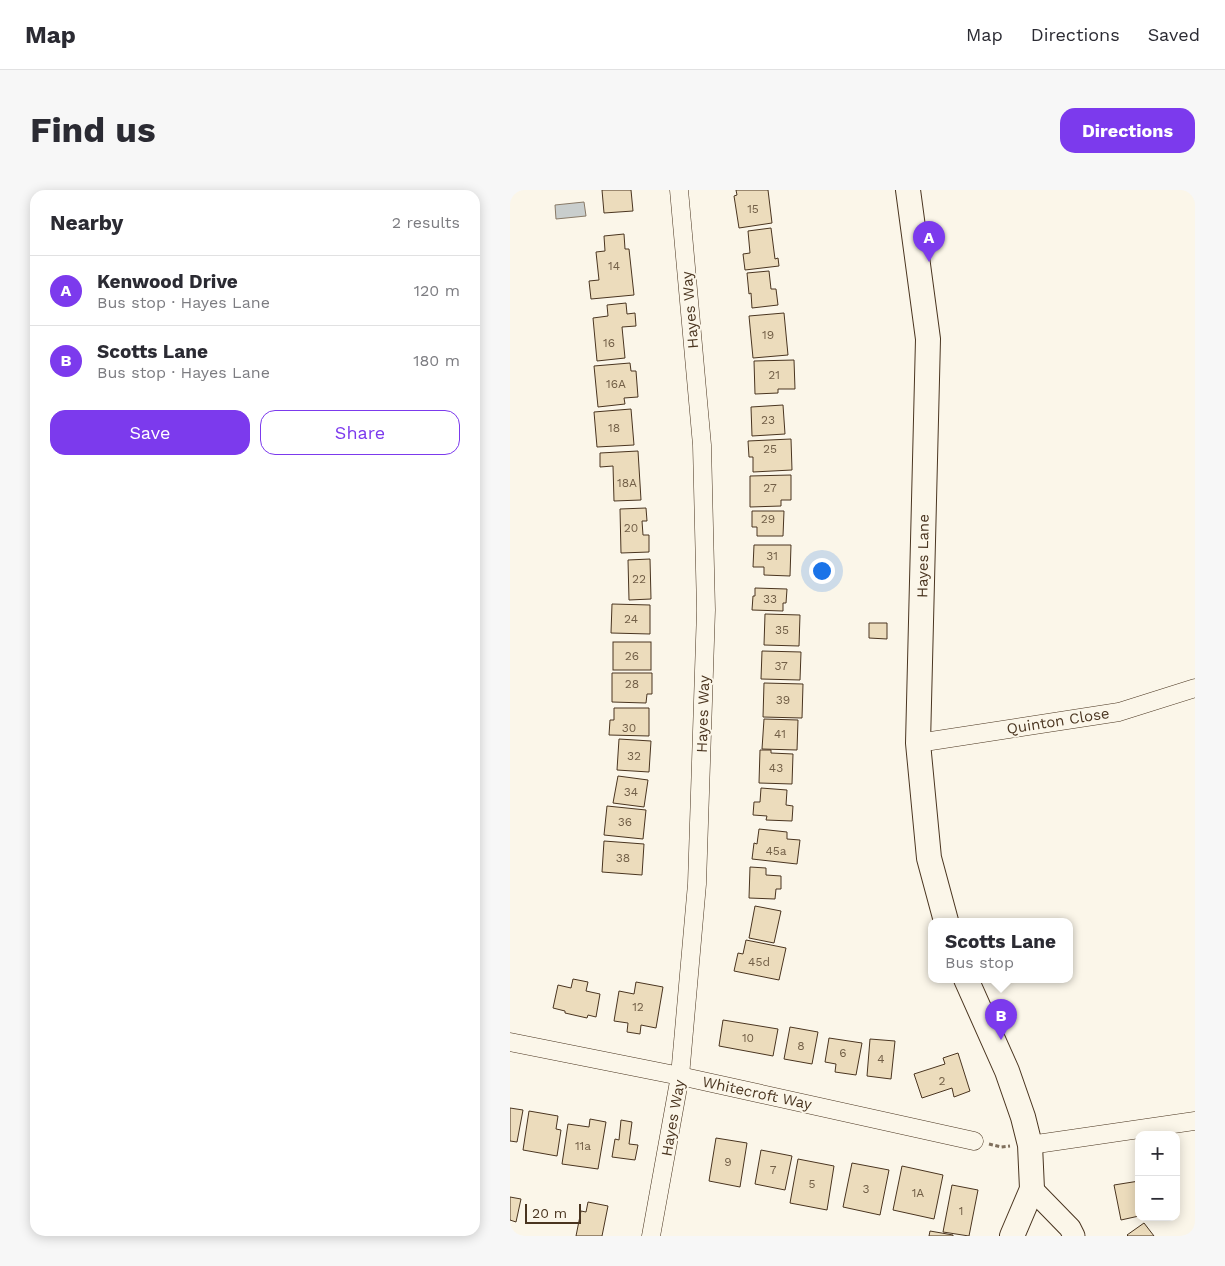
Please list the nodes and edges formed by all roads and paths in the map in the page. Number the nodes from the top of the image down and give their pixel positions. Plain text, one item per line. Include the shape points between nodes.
1 (679, 190) edge
2 (908, 190) edge
3 (1195, 688) edge
4 (918, 743) junction
5 (945, 918) edge
6 (968, 983) edge
7 (510, 1042) edge
8 (680, 1076) junction
9 (1195, 1121) edge
10 (974, 1141) joint
11 (1030, 1145) junction
12 (1032, 1189) junction
13 (651, 1236) edge
14 (1012, 1236) edge
15 (1074, 1236) edge

1 - 8 street, Hayes Way via 702,445 706,610 697,884
2 - 4 main road, Hayes Lane via 928,339
3 - 4 street, Quinton Close via 1119,712
4 - 5 main road, Hayes Lane via 929,858
6 - 11 main road via 1008,1072
7 - 8 street, Whitecroft Way
8 - 10 street, Whitecroft Way
8 - 13 street, Hayes Way
9 - 11 street
10 - 11 path via 1001,1146
11 - 12 main road
12 - 14 main road
12 - 15 street

